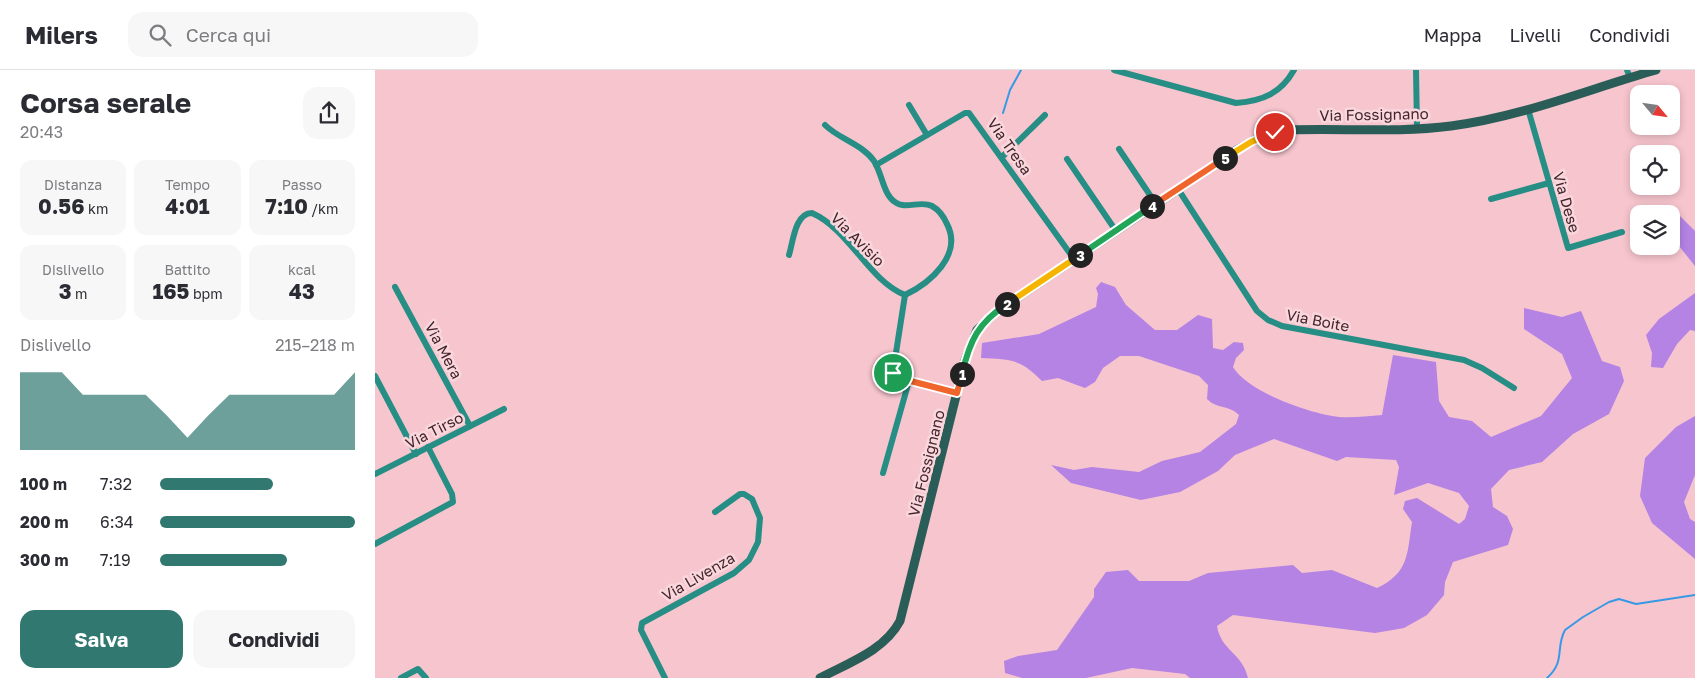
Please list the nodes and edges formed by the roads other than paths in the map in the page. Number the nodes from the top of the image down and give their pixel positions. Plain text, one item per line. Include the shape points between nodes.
1 (1114, 70) edge
2 (1294, 70) edge
3 (1416, 70) edge
4 (1656, 70) edge
5 (1628, 74) edge
6 (909, 105) dead end
7 (1527, 109) junction
8 (1045, 116) dead end
9 (825, 125) dead end
10 (1417, 128) junction
11 (927, 135) junction
12 (1119, 149) dead end
13 (1002, 157) junction
14 (1067, 159) dead end
15 (876, 165) junction
16 (1549, 183) junction
17 (1178, 189) junction
18 (1491, 199) dead end
19 (1156, 204) junction
20 (1116, 231) junction
21 (1621, 232) dead end
22 (789, 255) dead end
23 (1074, 259) junction
24 (395, 287) dead end
25 (905, 294) junction
26 (375, 376) edge
27 (909, 381) junction
28 (1514, 388) dead end
29 (957, 393) junction
30 (504, 409) dead end
31 (470, 426) junction
32 (428, 447) junction
33 (416, 454) junction
34 (883, 473) dead end
35 (375, 474) edge
36 (715, 512) dead end
37 (375, 544) edge
38 (401, 678) edge
39 (426, 678) edge
40 (665, 678) edge
41 (820, 678) edge

1 - 2 street via 1236,103 1282,89
3 - 10 street
4 - 5 street, Via Fossignano
5 - 7 street, Via Fossignano
6 - 11 street
7 - 10 street, Via Fossignano via 1466,124
7 - 16 street, Via Dese
8 - 13 street
9 - 15 street via 866,153
10 - 17 street, Via Fossignano via 1277,131 1243,146
11 - 13 street, Via Tresa via 969,113
11 - 15 street, Via Tresa
12 - 19 street
13 - 23 street, Via Tresa
14 - 20 street
15 - 25 street via 894,201 931,206 942,215 950,232 950,251 937,272 921,287
16 - 18 street
16 - 21 street, Via Dese via 1568,248
17 - 19 street, Via Fossignano
17 - 28 street, Via Boite via 1257,311 1268,320 1282,326 1464,360
19 - 20 street, Via Fossignano
20 - 23 street, Via Fossignano
22 - 25 street, Via Avisio via 799,222 806,214 814,214 854,248 887,285
23 - 29 street, Via Fossignano via 999,309 980,326 968,351
24 - 31 street, Via Mera
25 - 27 street via 893,372
26 - 33 street
27 - 29 street
27 - 34 street
29 - 41 street, Via Fossignano via 900,621 881,644
30 - 31 street, Via Tirso
31 - 32 street, Via Tirso
32 - 33 street, Via Tirso
32 - 37 street via 453,495 453,502
33 - 35 street, Via Tirso
36 - 40 street, Via Livenza via 740,494 748,496 760,516 758,540 750,558 737,571 641,624
38 - 39 street via 418,669

